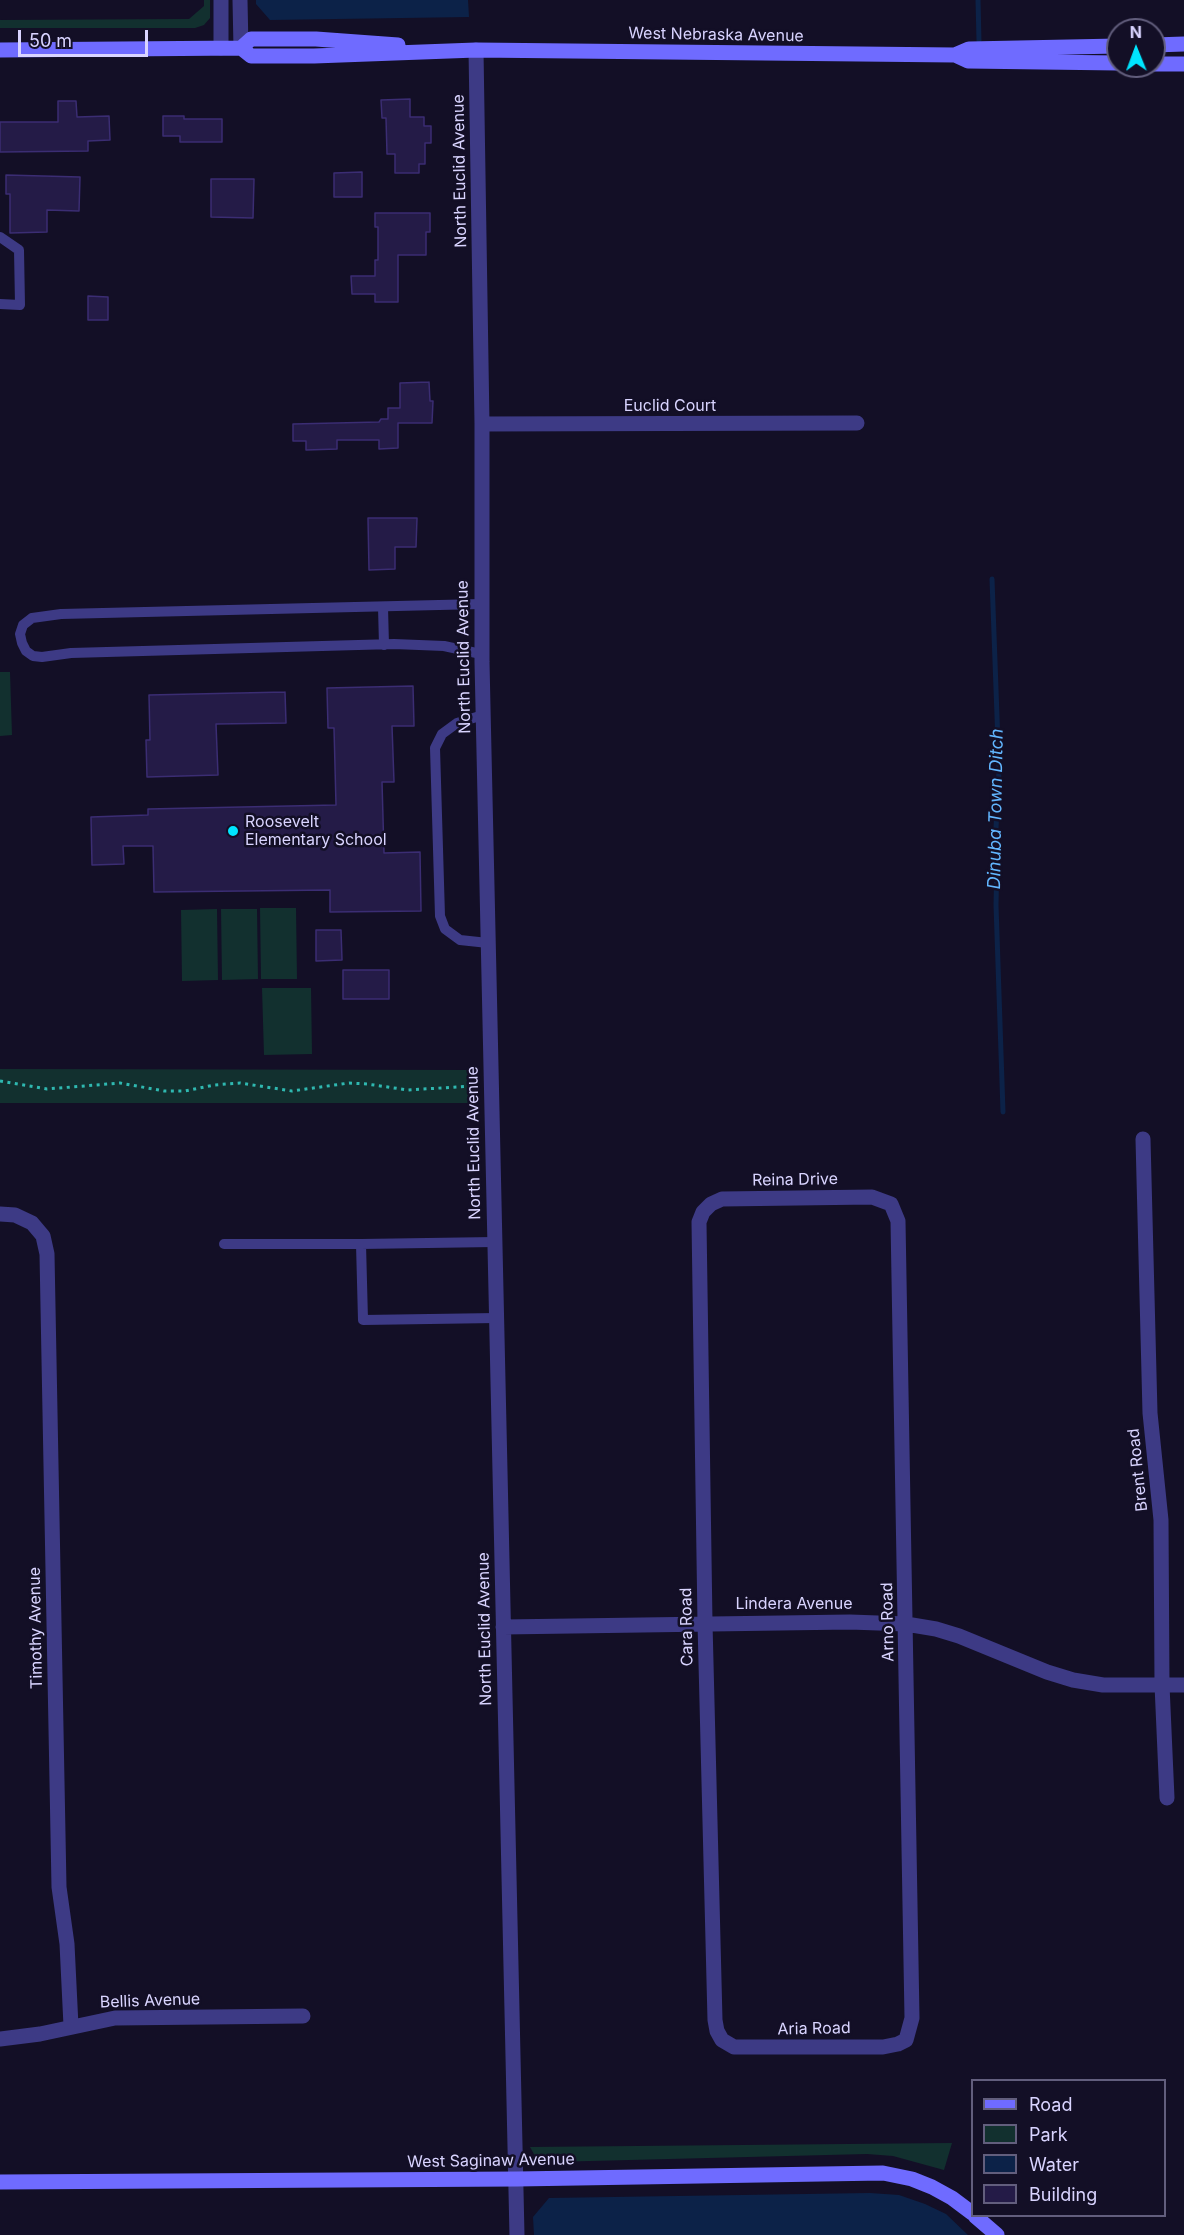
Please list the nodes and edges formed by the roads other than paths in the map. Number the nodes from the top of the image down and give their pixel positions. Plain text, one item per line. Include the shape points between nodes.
1 (221, 0) edge
2 (240, 0) edge
3 (1184, 44) edge
4 (1166, 45) edge
5 (1106, 46) edge
6 (221, 48) junction
7 (241, 48) junction
8 (0, 50) edge
9 (476, 51) junction
10 (955, 55) junction
11 (1106, 63) edge
12 (1166, 64) edge
13 (1184, 64) edge
14 (0, 237) edge
15 (0, 304) edge
16 (857, 423) dead end
17 (482, 424) junction
18 (481, 604) junction
19 (383, 607) junction
20 (384, 645) junction
21 (481, 654) junction
22 (483, 715) junction
23 (488, 942) junction
24 (1143, 1139) dead end
25 (891, 1204) joint
26 (703, 1212) joint
27 (0, 1214) edge
28 (494, 1242) junction
29 (224, 1244) dead end
30 (361, 1244) junction
31 (496, 1318) junction
32 (705, 1623) junction
33 (906, 1624) junction
34 (503, 1627) junction
35 (1162, 1685) junction
36 (1184, 1685) edge
37 (1167, 1798) dead end
38 (303, 2016) dead end
39 (72, 2026) junction
40 (0, 2039) edge
41 (722, 2040) joint
42 (906, 2040) joint
43 (517, 2179) junction
44 (0, 2182) edge
45 (971, 2212) edge
46 (977, 2217) edge
47 (517, 2235) edge
48 (997, 2235) edge

1 - 6 street
2 - 7 street
3 - 4 street
5 - 10 street, West Nebraska Avenue via 969,49
6 - 7 street, West Nebraska Avenue
6 - 8 street, West Nebraska Avenue
7 - 9 street, West Nebraska Avenue via 251,39 316,39
9 - 10 street, West Nebraska Avenue
9 - 17 street, North Euclid Avenue
10 - 11 street, West Nebraska Avenue via 968,61
12 - 13 street
14 - 15 lane via 19,250 20,305
16 - 17 street, Euclid Court
17 - 18 street, North Euclid Avenue
18 - 19 lane
18 - 21 street, North Euclid Avenue
19 - 20 lane
19 - 20 lane via 62,614 32,618 20,634 26,651 33,656 52,657 71,653
20 - 21 lane via 444,646
21 - 22 street, North Euclid Avenue
22 - 23 street, North Euclid Avenue
22 - 23 lane via 457,723 442,734 435,748 440,916 445,929 460,940
23 - 28 street, North Euclid Avenue
24 - 35 street, Brent Road via 1150,1413 1161,1520
25 - 26 street, Reina Drive via 872,1197 722,1199
25 - 33 street, Arno Road via 898,1221
26 - 32 street, Cara Road via 698,1232
27 - 39 street, Timothy Avenue via 23,1218 39,1229 47,1254 59,1887 68,1944
28 - 30 lane
28 - 31 street, North Euclid Avenue
29 - 30 lane
30 - 31 lane via 363,1320
31 - 34 street, North Euclid Avenue
32 - 33 street, Lindera Avenue
32 - 34 street, Lindera Avenue
32 - 41 street, Cara Road via 715,2020
33 - 35 street, Lindera Avenue via 959,1636 1073,1680 1103,1685
33 - 42 street, Arno Road via 912,2018
34 - 43 street, North Euclid Avenue
35 - 36 street, Lindera Avenue
35 - 37 street, Brent Road
38 - 39 street, Bellis Avenue via 138,2017
39 - 40 street, Bellis Avenue
41 - 42 street, Aria Road via 734,2047 748,2048 884,2047
43 - 44 street, West Saginaw Avenue
43 - 45 street, West Saginaw Avenue via 883,2173 932,2187
43 - 47 street, North Euclid Avenue
46 - 48 street, West Saginaw Avenue

